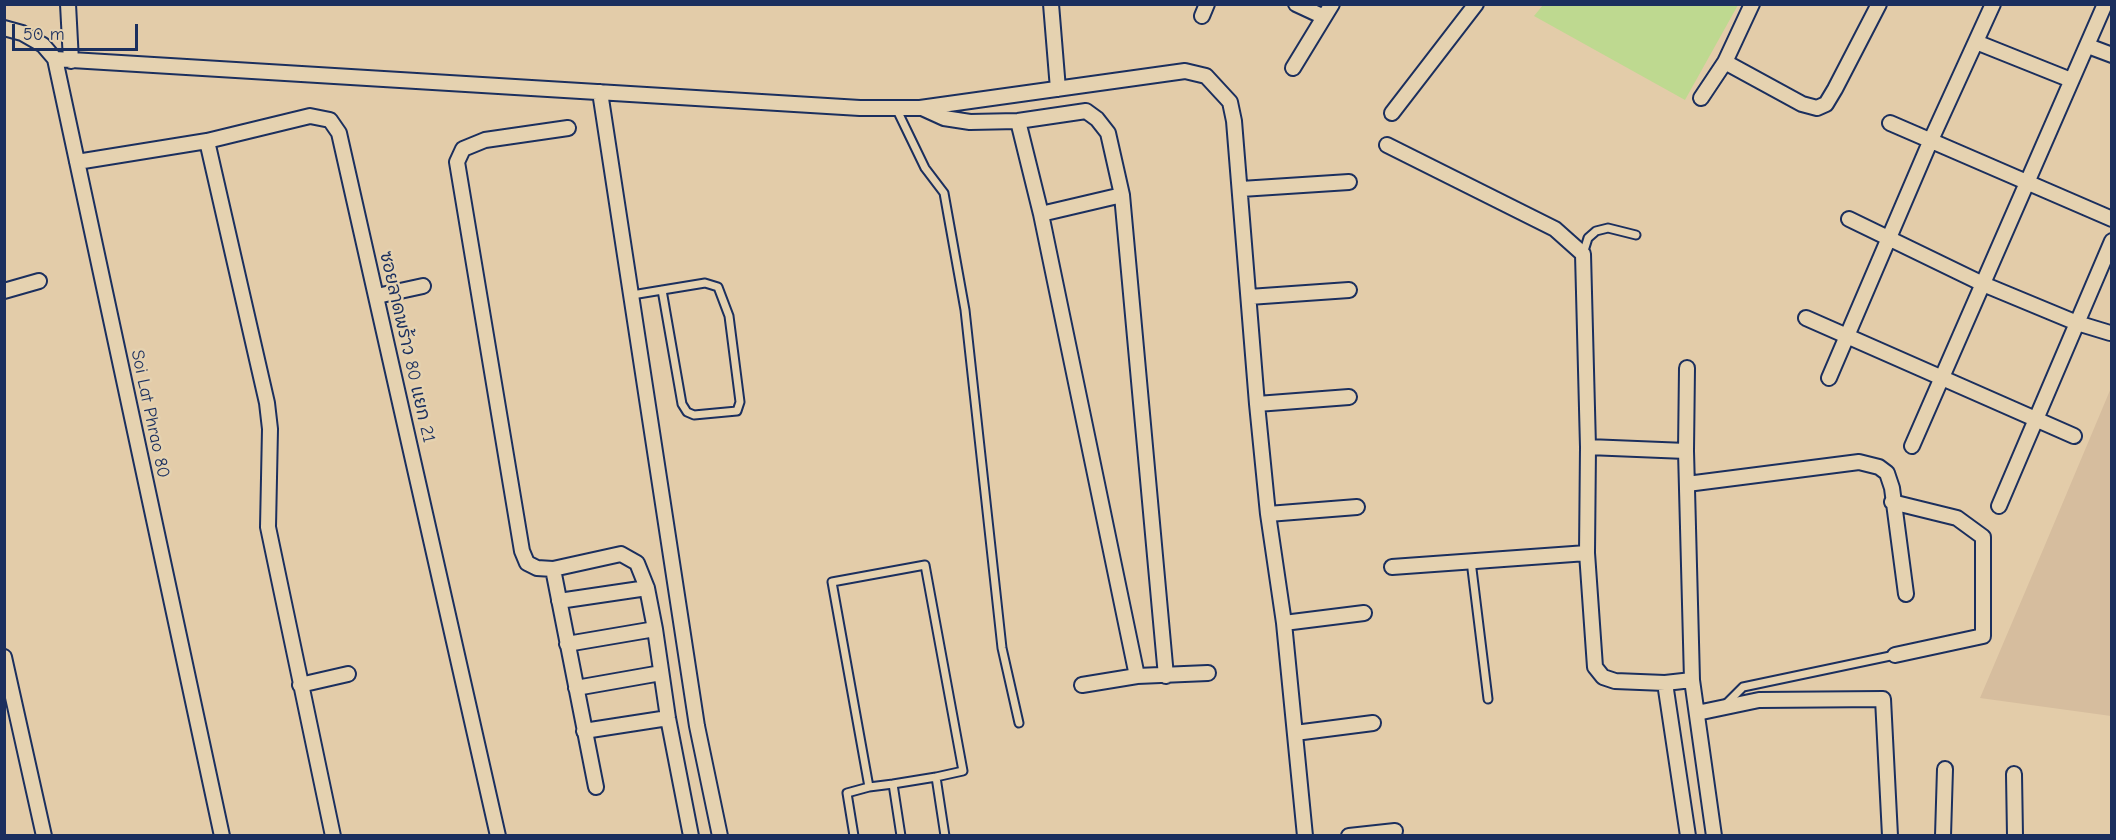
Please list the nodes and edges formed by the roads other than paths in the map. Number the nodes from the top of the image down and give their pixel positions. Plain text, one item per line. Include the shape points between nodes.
1 (68, 4) edge
2 (1051, 4) edge
3 (1296, 4) edge
4 (1332, 4) edge
5 (1476, 4) edge
6 (1752, 4) edge
7 (1879, 4) edge
8 (2105, 4) edge
9 (1990, 5) edge
10 (1324, 17) junction
11 (4, 28) edge
12 (1976, 42) junction
13 (2088, 46) junction
14 (2112, 55) edge
15 (55, 59) junction
16 (71, 61) junction
17 (1725, 62) junction
18 (1293, 68) dead end
19 (2071, 80) junction
20 (1058, 89) junction
21 (600, 92) junction
22 (1701, 98) dead end
23 (896, 108) junction
24 (920, 108) junction
25 (1392, 113) dead end
26 (1018, 121) junction
27 (1890, 123) dead end
28 (568, 128) dead end
29 (207, 141) junction
30 (1930, 142) junction
31 (1387, 145) dead end
32 (77, 162) junction
33 (1349, 182) dead end
34 (2026, 183) junction
35 (1240, 189) junction
36 (1122, 195) junction
37 (1041, 214) junction
38 (1849, 219) dead end
39 (2112, 219) edge
40 (1636, 235) dead end
41 (1887, 240) junction
42 (2112, 241) edge
43 (1583, 254) junction
44 (39, 281) dead end
45 (1983, 284) junction
46 (423, 286) dead end
47 (662, 290) junction
48 (1349, 290) dead end
49 (4, 291) edge
50 (632, 295) junction
51 (377, 296) junction
52 (1249, 297) junction
53 (1806, 318) dead end
54 (2077, 323) junction
55 (2110, 333) edge
56 (1847, 336) junction
57 (1687, 368) dead end
58 (1942, 376) junction
59 (1829, 378) dead end
60 (1349, 397) dead end
61 (1257, 404) junction
62 (2035, 419) junction
63 (2074, 436) dead end
64 (1912, 446) dead end
65 (1588, 447) junction
66 (1686, 450) junction
67 (1687, 484) junction
68 (1892, 502) junction
69 (2000, 506) dead end
70 (1357, 507) dead end
71 (1268, 514) junction
72 (1587, 553) junction
73 (1471, 561) junction
74 (1392, 567) dead end
75 (553, 569) junction
76 (647, 588) junction
77 (1906, 594) dead end
78 (559, 601) junction
79 (1364, 613) dead end
80 (1284, 623) junction
81 (655, 629) junction
82 (567, 644) junction
83 (1895, 655) joint
84 (4, 657) edge
85 (661, 673) junction
86 (1208, 673) dead end
87 (348, 674) dead end
88 (1137, 676) junction
89 (1167, 676) junction
90 (1692, 680) junction
91 (1665, 683) junction
92 (300, 685) junction
93 (1082, 685) dead end
94 (576, 688) junction
95 (1488, 699) dead end
96 (1725, 705) junction
97 (1697, 713) junction
98 (668, 718) junction
99 (1019, 723) dead end
100 (1373, 723) dead end
101 (584, 731) junction
102 (1295, 734) junction
103 (1945, 769) dead end
104 (2014, 774) dead end
105 (936, 777) junction
106 (893, 784) junction
107 (596, 787) dead end
108 (869, 787) junction
109 (1395, 831) dead end
110 (44, 836) edge
111 (222, 836) edge
112 (333, 836) edge
113 (498, 836) edge
114 (691, 836) edge
115 (720, 836) edge
116 (854, 836) edge
117 (901, 836) edge
118 (945, 836) edge
119 (1305, 836) edge
120 (1349, 836) edge
121 (1688, 836) edge
122 (1714, 836) edge
123 (1890, 836) edge
124 (1943, 836) edge
125 (2015, 836) edge

1 - 16 street
2 - 20 street
3 - 10 street
4 - 10 street
5 - 25 street
6 - 17 street
7 - 17 street via 1835,89 1826,104 1817,108 1802,104
8 - 13 street
9 - 12 street
10 - 18 street
11 - 15 street via 43,45
12 - 19 street
12 - 30 street
13 - 14 street
13 - 19 street
15 - 16 street
15 - 32 street, Soi Lat Phrao 80
16 - 21 street
17 - 22 street
19 - 34 street
20 - 24 street
20 - 35 street via 1185,71 1206,76 1230,102
21 - 23 street
21 - 50 street
23 - 24 street
23 - 99 lane via 925,168 944,193 965,310 1002,648
24 - 26 street via 969,123
26 - 36 street via 1086,111 1108,133
26 - 37 street
27 - 30 street
28 - 75 street via 485,140 463,149 457,162 522,551 527,563
29 - 32 street, ซอยลาดพร้าว 80 แยก 21
29 - 51 street, ซอยลาดพร้าว 80 แยก 21 via 310,116 330,120 339,133
29 - 92 street via 267,403 268,527
30 - 34 street
30 - 41 street
31 - 43 street via 1555,229
32 - 111 street, Soi Lat Phrao 80
33 - 35 street
34 - 39 street
34 - 45 street
35 - 52 street
36 - 37 street
36 - 89 street
37 - 88 street
38 - 41 street
40 - 43 lane via 1608,228 1596,231 1588,238
41 - 45 street
41 - 56 street
42 - 54 street
43 - 65 street
44 - 49 street
45 - 54 street
45 - 58 street
46 - 51 street
47 - 47 lane via 712,283 721,291 730,324 740,402 737,411 694,415 682,404
47 - 50 lane
48 - 52 street
50 - 115 street via 697,726
51 - 113 street, ซอยลาดพร้าว 80 แยก 21
52 - 61 street
53 - 56 street
54 - 55 street
54 - 62 street
56 - 58 street
56 - 59 street
57 - 66 street
58 - 62 street
58 - 64 street
60 - 61 street
61 - 71 street
62 - 63 street
62 - 69 street
65 - 66 street
65 - 72 street
66 - 67 street
67 - 68 street via 1859,462 1887,473
67 - 90 street
68 - 77 street
68 - 83 street via 1958,518 1983,537 1983,636
70 - 71 street
71 - 80 street
72 - 73 street
72 - 91 street via 1595,667 1603,677 1615,681
73 - 74 street
73 - 95 lane
75 - 76 street via 621,554 638,563
75 - 78 street
76 - 78 street
76 - 81 street
78 - 82 street
79 - 80 street
80 - 102 street
81 - 82 street
81 - 85 street
82 - 94 street
83 - 96 lane via 1743,687
84 - 110 street
85 - 94 street
85 - 98 street
86 - 89 street
87 - 92 street
88 - 89 street
88 - 93 street
90 - 91 street
90 - 97 street
91 - 121 street
92 - 112 street
94 - 101 street
96 - 97 street
96 - 123 street via 1759,700 1882,699
97 - 122 street
98 - 101 street
98 - 114 street
100 - 102 street
101 - 107 street
102 - 119 street
103 - 124 street
104 - 125 street
105 - 106 lane
105 - 108 lane via 963,771 925,565 832,582
105 - 118 lane
106 - 108 lane
106 - 117 lane
108 - 116 lane via 847,793
109 - 120 street

